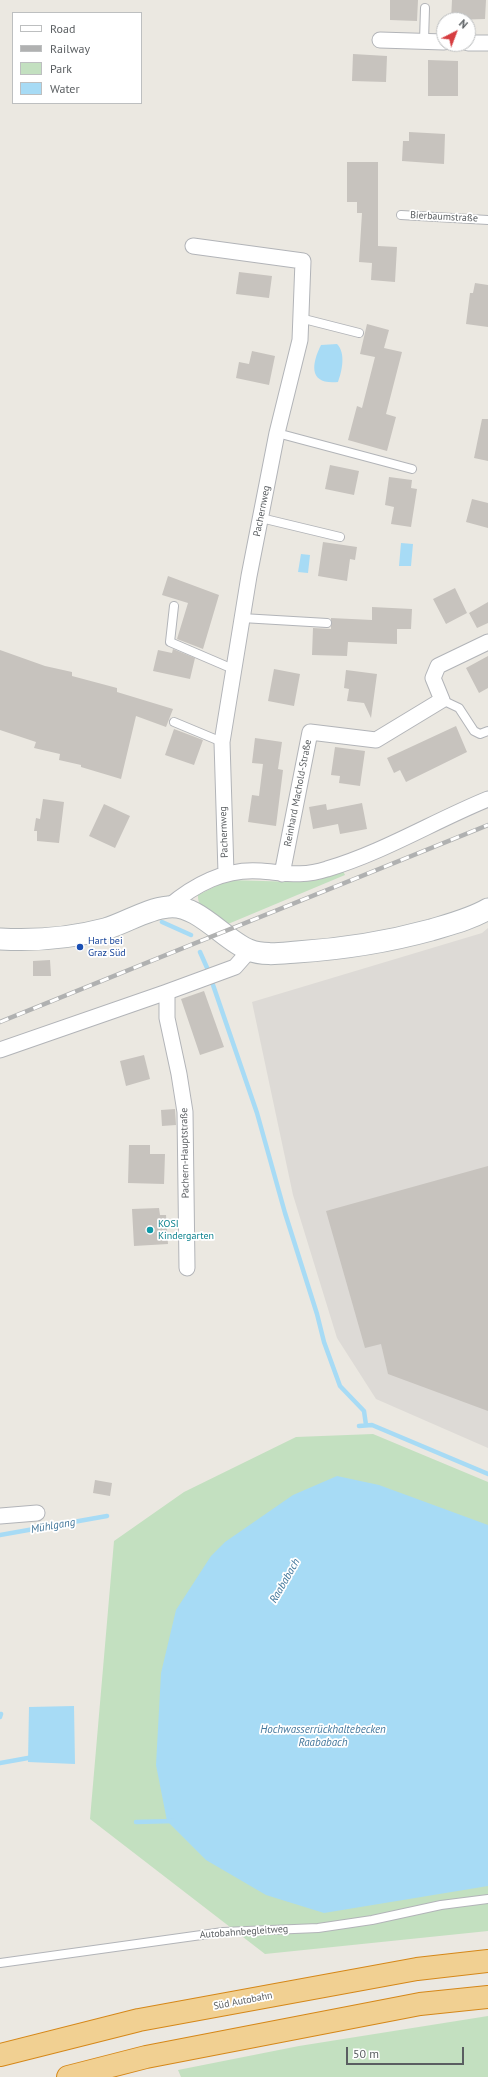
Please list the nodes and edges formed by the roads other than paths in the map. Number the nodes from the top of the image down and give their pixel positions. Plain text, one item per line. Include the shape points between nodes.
1 (425, 8) dead end
2 (380, 40) dead end
3 (424, 41) junction
4 (436, 42) edge
5 (476, 43) edge
6 (488, 43) edge
7 (401, 215) dead end
8 (488, 220) edge
9 (193, 246) dead end
10 (300, 318) junction
11 (359, 333) dead end
12 (277, 433) junction
13 (412, 469) dead end
14 (260, 518) junction
15 (340, 537) dead end
16 (174, 606) dead end
17 (242, 618) junction
18 (327, 623) dead end
19 (488, 642) edge
20 (233, 669) junction
21 (442, 700) junction
22 (174, 722) dead end
23 (488, 731) edge
24 (222, 742) junction
25 (488, 799) edge
26 (226, 873) junction
27 (282, 874) junction
28 (168, 907) junction
29 (488, 909) edge
30 (0, 938) edge
31 (250, 950) junction
32 (167, 992) junction
33 (0, 1050) edge
34 (187, 1268) dead end
35 (37, 1513) dead end
36 (0, 1516) edge
37 (488, 1899) edge
38 (488, 1962) edge
39 (0, 1963) edge
40 (488, 1997) edge
41 (0, 2055) edge
42 (68, 2077) edge

1 - 3 lane
2 - 3 street
3 - 4 street
5 - 6 street
7 - 8 lane, Bierbaumstraße
9 - 10 street, Pachernweg via 303,261
10 - 11 lane
10 - 12 street, Pachernweg via 300,340
12 - 13 lane
12 - 14 street, Pachernweg
14 - 15 lane
14 - 17 street, Pachernweg
16 - 20 lane via 170,642
17 - 18 lane
17 - 20 street, Pachernweg
19 - 21 street via 438,666 432,678
20 - 24 street, Pachernweg
21 - 23 lane via 459,708 474,731 480,734
21 - 27 street, Reinhard Machold-Straße via 376,740 310,732
22 - 24 lane
24 - 26 street, Pachernweg
25 - 27 street via 456,812 394,844 351,861 309,875
26 - 27 street via 260,871
26 - 28 street via 202,882
28 - 30 main road via 150,911 105,929 34,940
28 - 31 main road via 184,909 201,917
29 - 31 main road via 458,922 401,938 336,950 272,954
31 - 32 street via 236,967
32 - 33 street
32 - 34 street, Pachern-Hauptstraße via 167,1018 185,1112
35 - 36 street
37 - 39 lane, Autobahnbegleitweg via 318,1928 222,1932
38 - 41 highway, Süd Autobahn via 417,1968 139,2020
40 - 42 highway via 420,2004 146,2058

